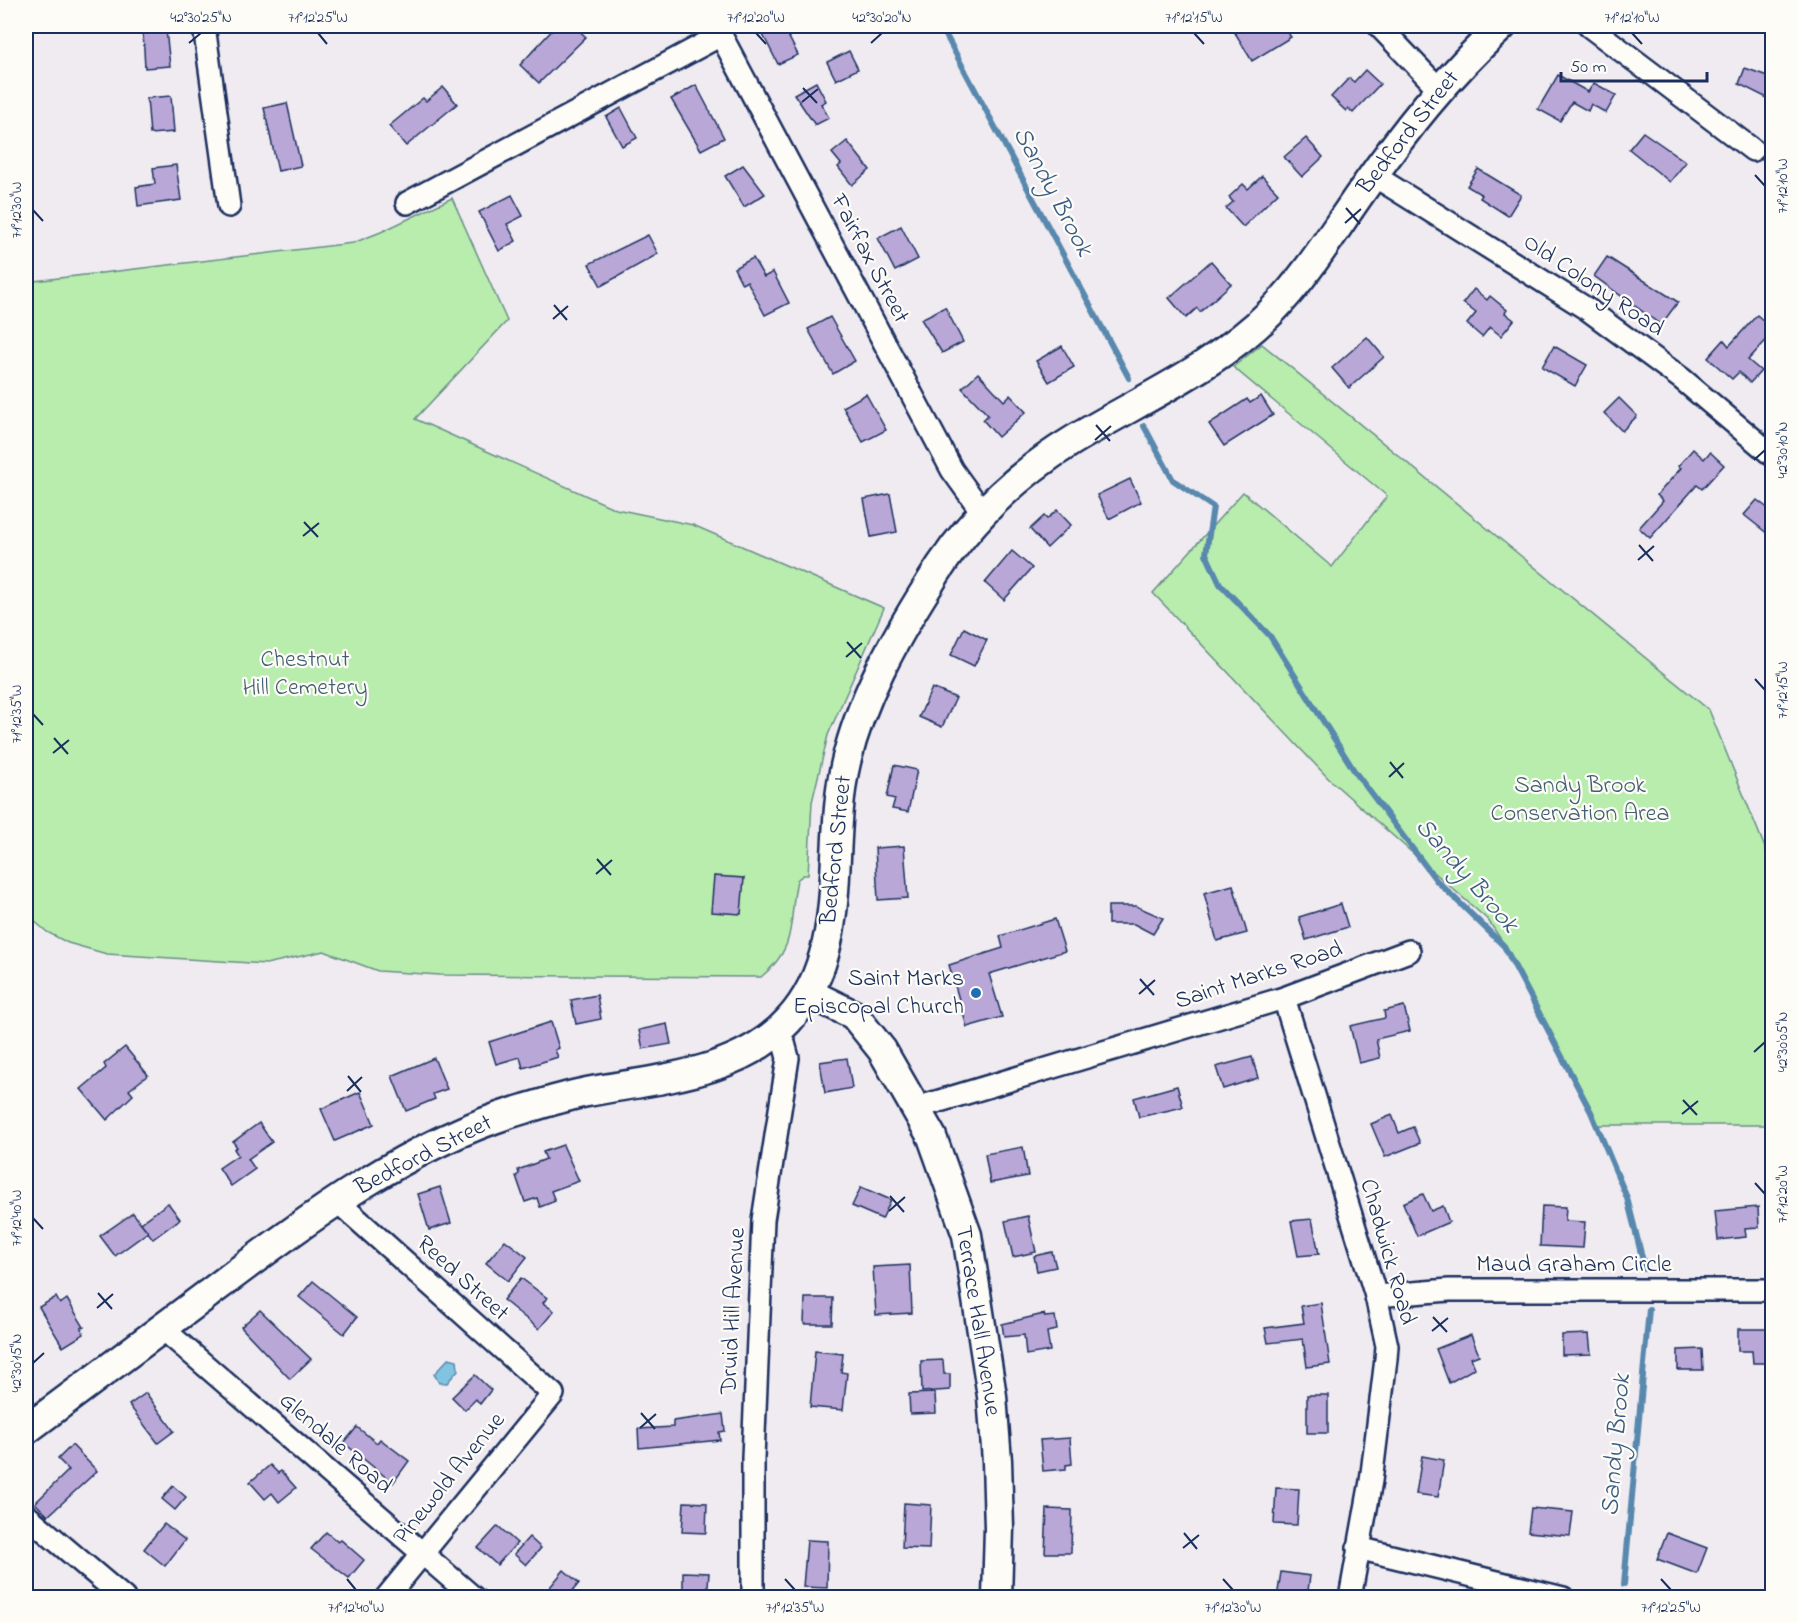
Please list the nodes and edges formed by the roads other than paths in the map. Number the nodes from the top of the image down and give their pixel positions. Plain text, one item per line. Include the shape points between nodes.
1 (204, 26) edge
2 (1379, 26) edge
3 (1502, 26) edge
4 (1589, 26) edge
5 (718, 30) edge
6 (1439, 89) junction
7 (1752, 150) dead end
8 (1373, 175) junction
9 (407, 203) dead end
10 (229, 206) dead end
11 (1773, 455) edge
12 (983, 513) junction
13 (1409, 951) dead end
14 (808, 993) junction
15 (1284, 998) junction
16 (776, 1033) junction
17 (916, 1108) junction
18 (338, 1202) junction
19 (1773, 1290) edge
20 (1376, 1296) junction
21 (162, 1328) junction
22 (553, 1394) joint
23 (26, 1430) edge
24 (26, 1515) edge
25 (1358, 1548) junction
26 (422, 1553) junction
27 (124, 1598) edge
28 (386, 1598) edge
29 (474, 1598) edge
30 (753, 1598) edge
31 (997, 1598) edge
32 (1350, 1598) edge
33 (1563, 1598) edge

1 - 10 street
2 - 6 street
3 - 6 main road, Bedford Street
4 - 7 street
5 - 9 street
5 - 12 street, Fairfax Street via 952,470
6 - 8 main road, Bedford Street
8 - 11 street, Old Colony Road via 1587,309 1682,379
8 - 12 main road, Bedford Street via 1299,280 1269,314 1208,362 1067,444 1019,479
12 - 14 main road, Bedford Street via 930,581 881,670 855,730 837,808 829,929
13 - 15 street, Saint Marks Road
14 - 16 main road, Bedford Street
14 - 17 main road, Terrace Hall Avenue via 850,1013 862,1024
15 - 17 street, Saint Marks Road
15 - 20 street, Chadwick Road
16 - 18 main road, Bedford Street via 754,1050 728,1061 564,1097 473,1127 398,1165
16 - 30 street, Druid Hill Avenue via 788,1058 763,1220 753,1458
17 - 31 main road, Terrace Hall Avenue via 945,1170 964,1224 977,1291 997,1461
18 - 21 main road, Bedford Street via 278,1241
18 - 22 street, Reed Street
19 - 20 street, Maud Graham Circle via 1449,1290
20 - 25 street, Chadwick Road via 1387,1346 1371,1481
21 - 23 main road, Bedford Street
21 - 26 street, Glendale Road
22 - 26 street, Pinewold Avenue
24 - 27 street
25 - 32 street, Chadwick Road
25 - 33 street
26 - 28 street, Pinewold Avenue
26 - 29 street, Glendale Road

